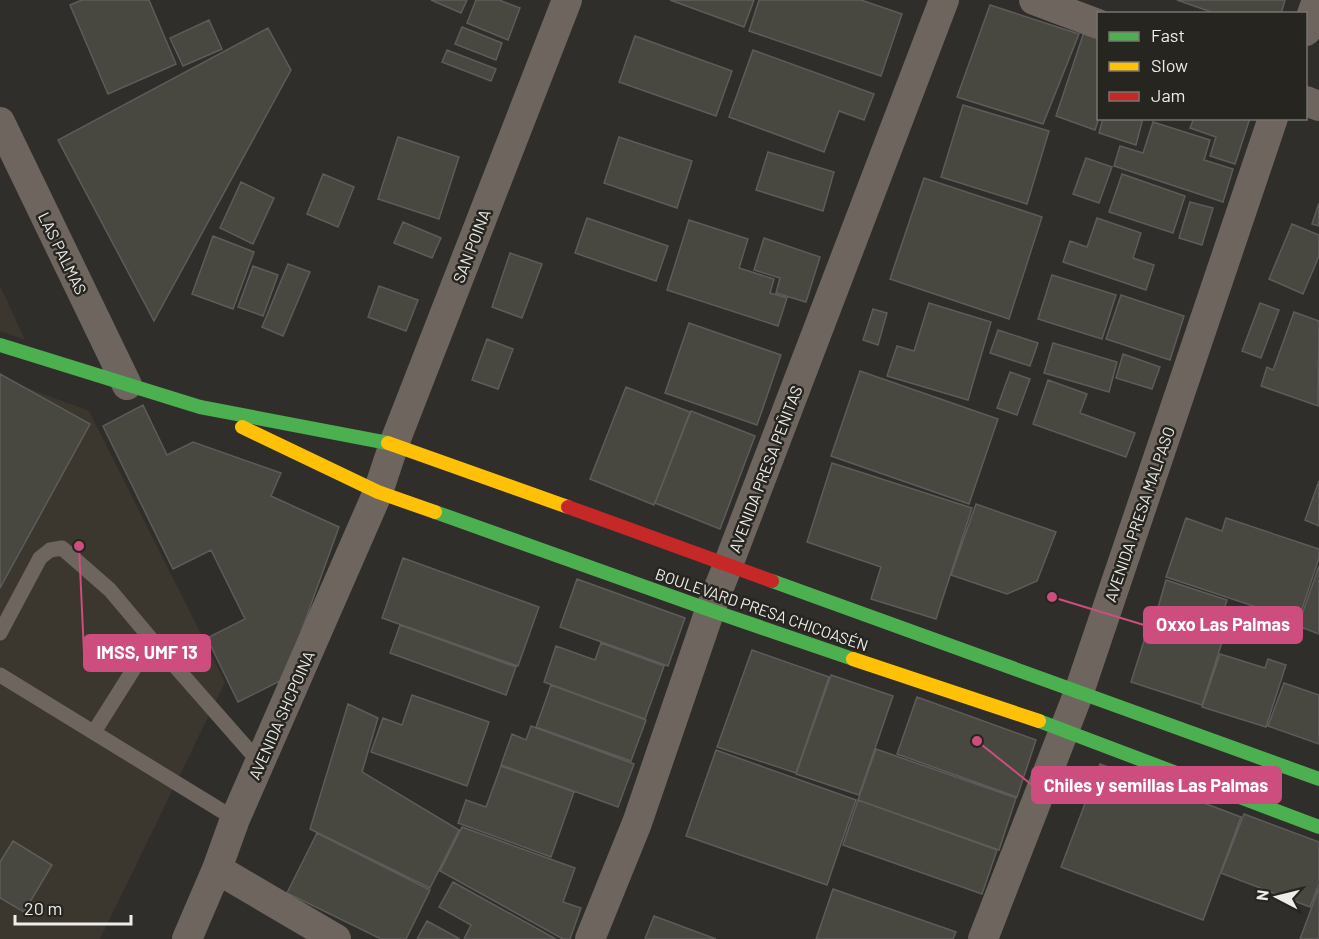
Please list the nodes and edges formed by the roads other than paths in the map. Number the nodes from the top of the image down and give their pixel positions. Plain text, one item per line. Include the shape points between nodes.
1 (567, 0) edge
2 (944, 0) edge
3 (1034, 0) edge
4 (1317, 0) edge
5 (1097, 24) edge
6 (1307, 26) edge
7 (1273, 120) edge
8 (0, 122) edge
9 (0, 345) edge
10 (127, 385) junction
11 (200, 407) junction
12 (394, 444) junction
13 (378, 492) junction
14 (728, 565) junction
15 (710, 610) junction
16 (0, 633) edge
17 (152, 640) junction
18 (0, 675) edge
19 (1079, 692) junction
20 (1064, 730) junction
21 (94, 732) junction
22 (260, 763) junction
23 (1319, 779) edge
24 (235, 819) junction
25 (1319, 827) edge
26 (217, 869) junction
27 (187, 939) edge
28 (336, 939) edge
29 (590, 939) edge
30 (983, 939) edge

1 - 12 street, SAN POINA
2 - 14 street, AVENIDA PRESA PEÑITAS
3 - 5 street
4 - 6 street
7 - 19 street, AVENIDA PRESA MALPASO
8 - 10 street, LAS PALMAS
9 - 10 main road, BOULEVARD PRESA CHICOASÉN
10 - 11 main road, BOULEVARD PRESA CHICOASÉN
11 - 12 main road, BOULEVARD PRESA CHICOASÉN
11 - 13 main road, BOULEVARD PRESA CHICOASÉN
12 - 13 street, SAN POINA
12 - 14 main road, BOULEVARD PRESA CHICOASÉN
13 - 15 main road, BOULEVARD PRESA CHICOASÉN
13 - 22 street, AVENIDA SHCPOINA
14 - 15 street, AVENIDA PRESA PEÑITAS
14 - 19 main road, BOULEVARD PRESA CHICOASÉN
15 - 20 main road, BOULEVARD PRESA CHICOASÉN
15 - 29 street, AVENIDA PRESA PEÑITAS via 637,823
16 - 17 lane via 40,558 50,550 62,548 110,590
17 - 21 lane
17 - 22 lane
18 - 21 lane
19 - 20 street, AVENIDA PRESA MALPASO
19 - 23 main road, BOULEVARD PRESA CHICOASÉN
20 - 25 main road, BOULEVARD PRESA CHICOASÉN
20 - 30 street, AVENIDA PRESA MALPASO
21 - 24 lane
22 - 24 street, AVENIDA SHCPOINA
24 - 26 street, AVENIDA SHCPOINA
26 - 27 street, AVENIDA SHCPOINA
26 - 28 street

